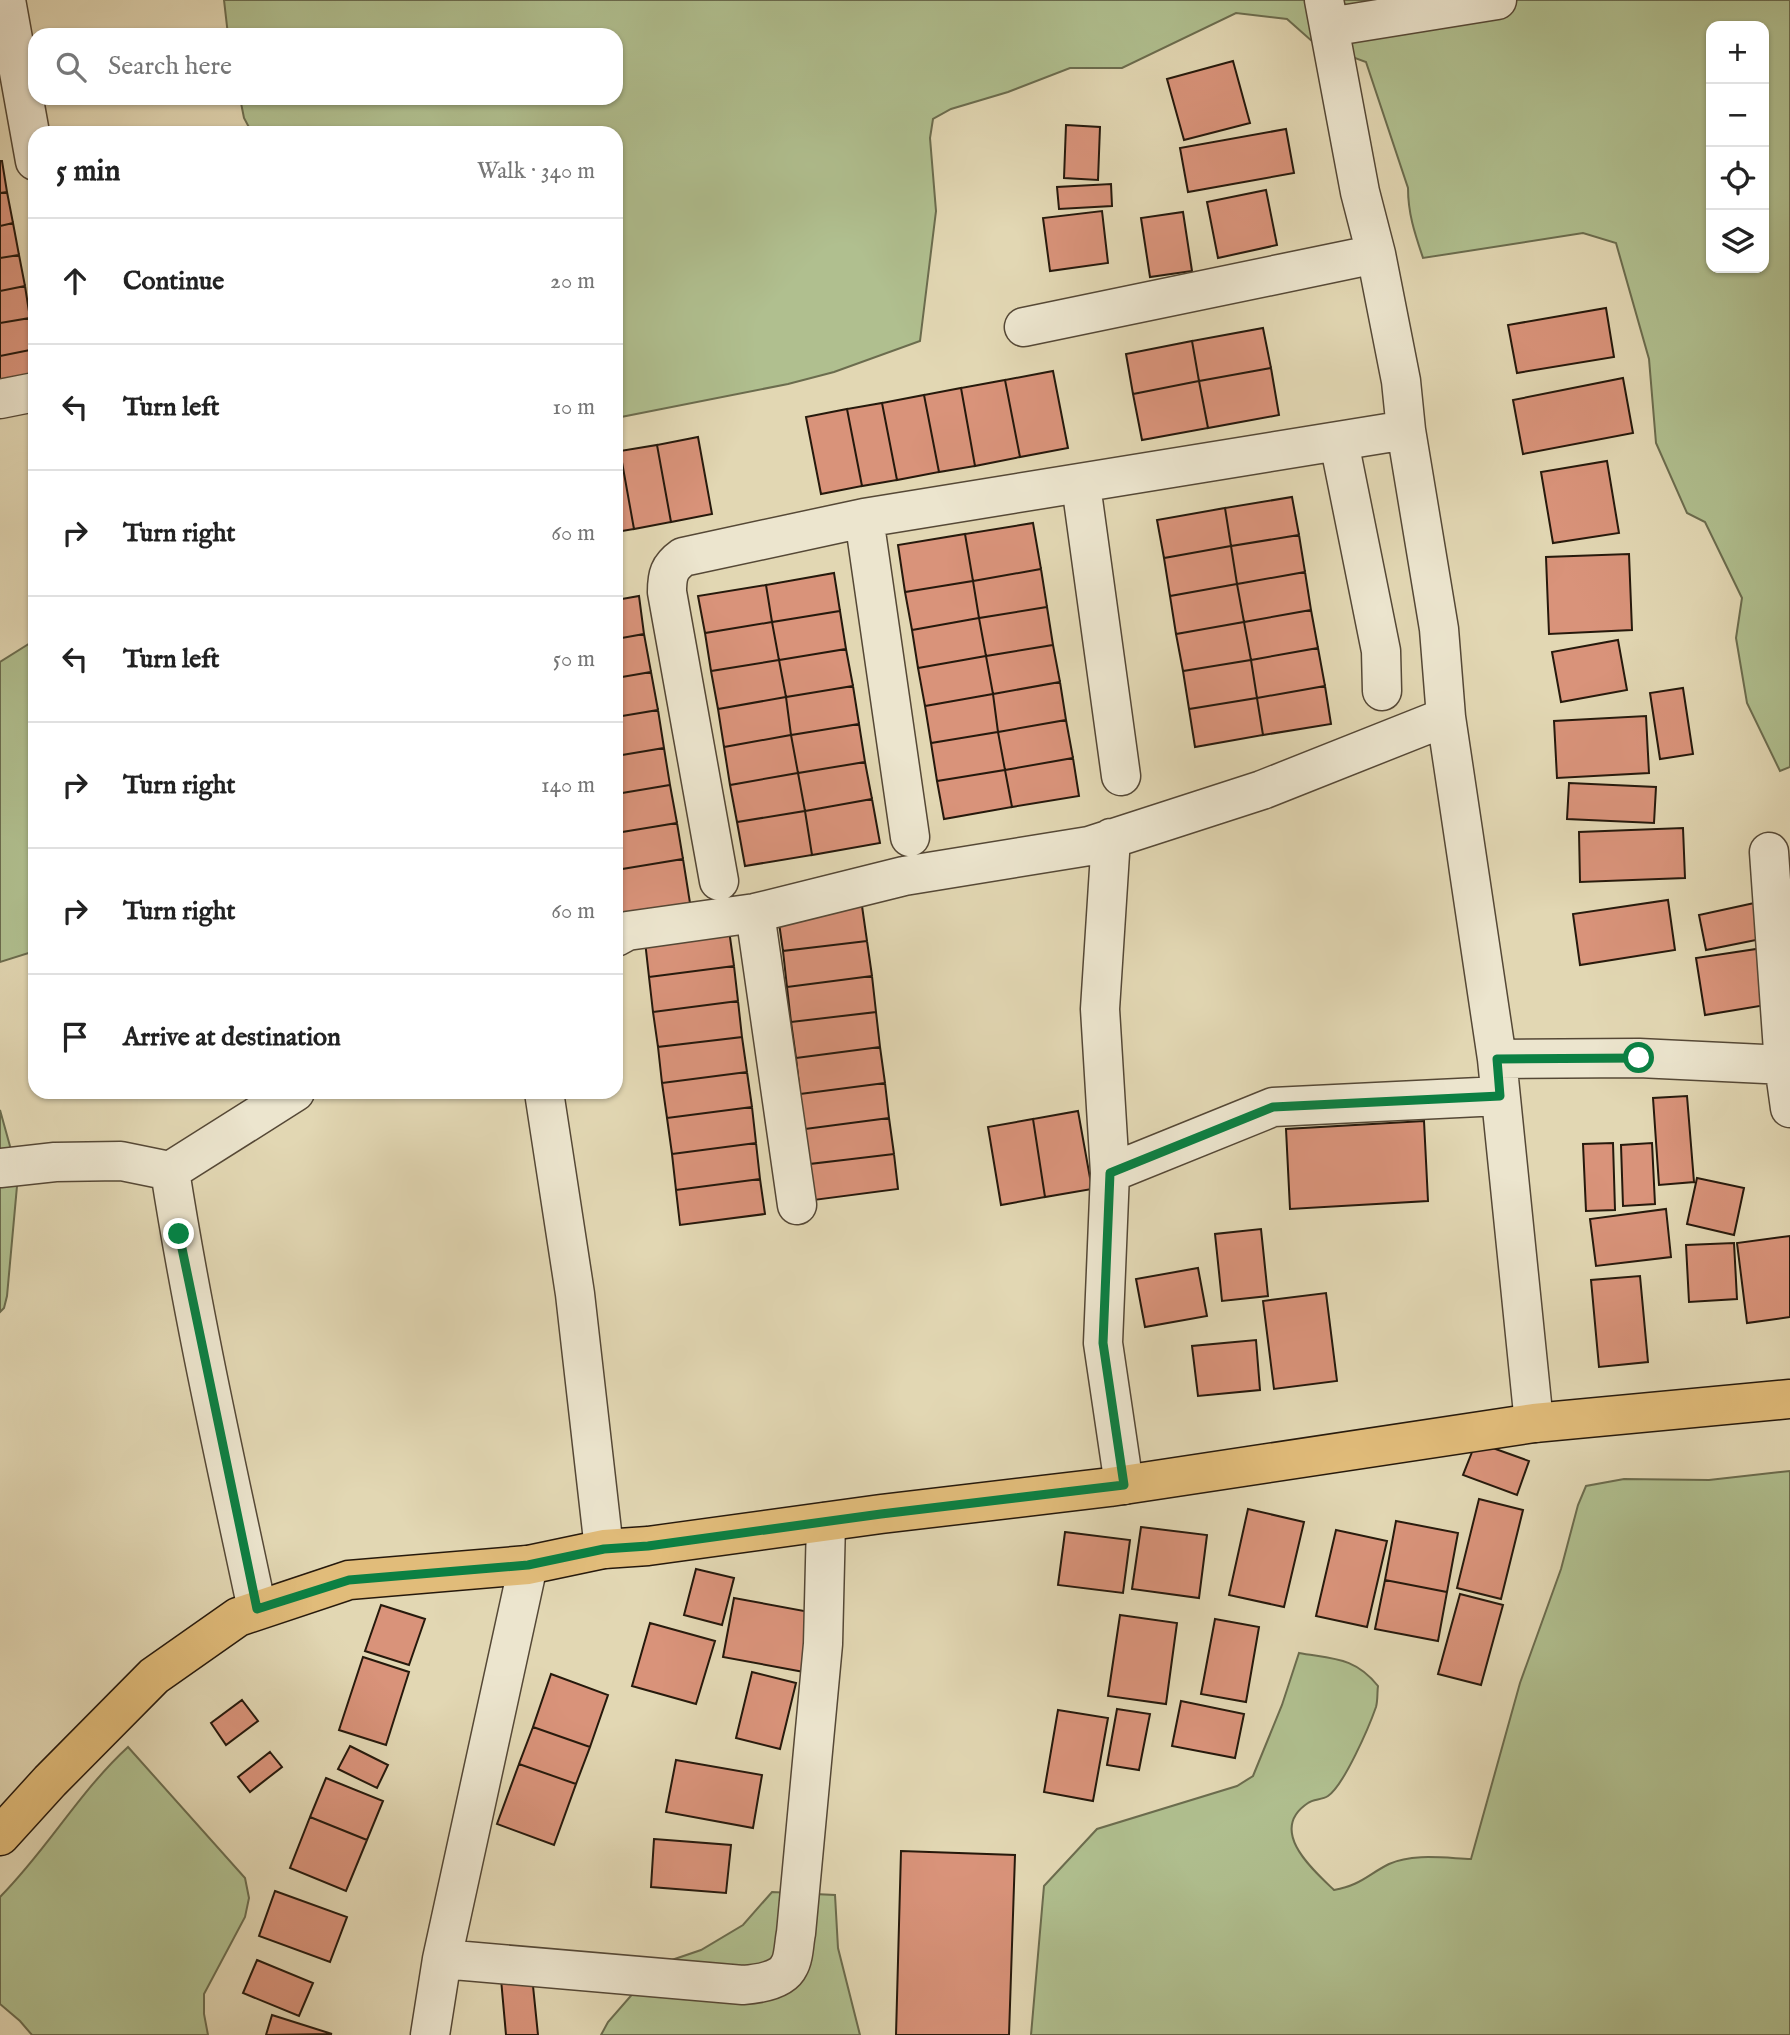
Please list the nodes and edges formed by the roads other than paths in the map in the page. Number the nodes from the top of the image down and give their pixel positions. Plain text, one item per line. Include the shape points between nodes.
1 (6, 0) edge
2 (1497, 0) edge
3 (1326, 13) edge
4 (29, 126) edge
5 (1376, 254) junction
6 (1024, 327) dead end
7 (28, 393) edge
8 (0, 399) edge
9 (1406, 430) junction
10 (1339, 442) junction
11 (1081, 485) junction
12 (864, 519) junction
13 (1382, 691) dead end
14 (1446, 718) junction
15 (1121, 776) dead end
16 (910, 837) dead end
17 (1111, 838) junction
18 (1769, 852) dead end
19 (719, 881) dead end
20 (755, 913) junction
21 (623, 933) edge
22 (1784, 1065) junction
23 (1499, 1077) junction
24 (284, 1099) edge
25 (545, 1099) edge
26 (1790, 1108) edge
27 (0, 1168) edge
28 (170, 1171) junction
29 (1110, 1173) junction
30 (797, 1205) dead end
31 (1790, 1399) edge
32 (1534, 1423) junction
33 (1124, 1485) junction
34 (826, 1522) junction
35 (604, 1549) junction
36 (528, 1565) junction
37 (257, 1609) junction
38 (0, 1836) edge
39 (442, 1959) junction
40 (430, 2035) edge

1 - 4 street
2 - 3 street
3 - 5 street
5 - 6 street
5 - 9 street
7 - 8 street
9 - 10 street
9 - 14 street via 1439,629
10 - 11 street
10 - 13 street via 1381,650
11 - 12 street
11 - 15 street
12 - 16 street
12 - 19 street via 683,557 671,565 667,592
14 - 17 street via 1262,790
14 - 23 street
17 - 20 street via 1089,846 904,876
17 - 29 street via 1100,1009
18 - 22 street
20 - 21 street
20 - 30 street
22 - 23 street via 1639,1058
22 - 26 street
23 - 29 street via 1273,1107
23 - 32 street
24 - 28 street
25 - 35 street via 575,1294
27 - 28 street via 121,1161
28 - 37 street via 196,1322
29 - 33 street via 1103,1343
31 - 32 main road
32 - 33 main road
33 - 34 main road
34 - 35 main road
34 - 39 street via 823,1644 789,1967 769,1980 743,1985
35 - 36 main road
36 - 37 main road via 349,1580
36 - 39 street
37 - 38 main road via 238,1617 154,1676
39 - 40 street

